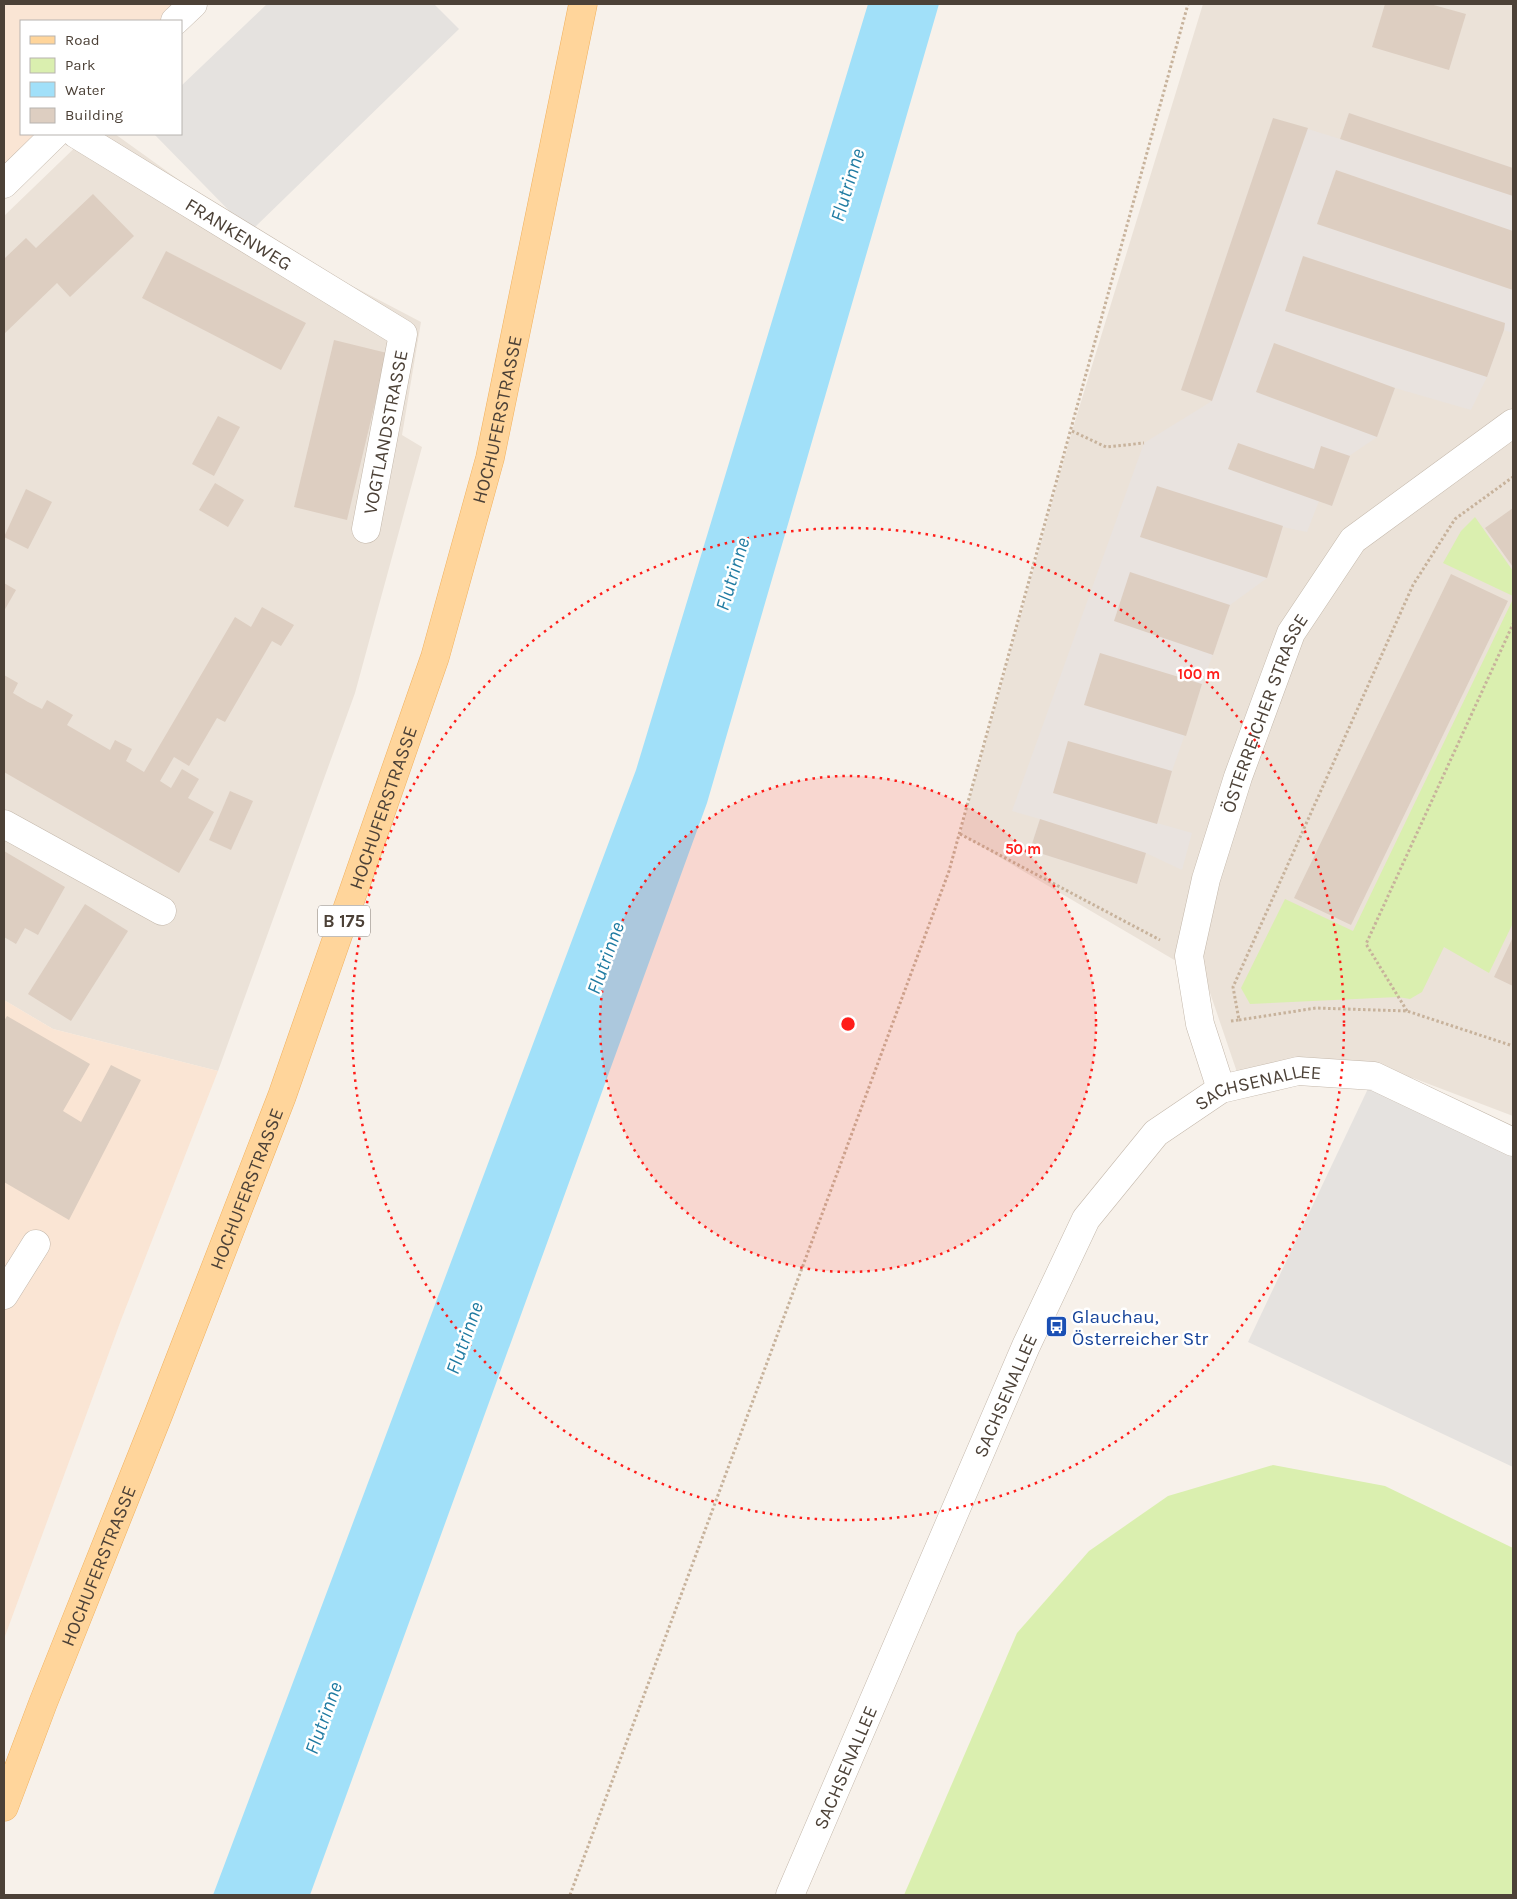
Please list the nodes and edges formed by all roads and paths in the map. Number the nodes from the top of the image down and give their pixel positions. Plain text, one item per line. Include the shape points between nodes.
1 (193, 4) edge
2 (583, 4) edge
3 (1188, 4) edge
4 (176, 20) edge
5 (55, 135) edge
6 (78, 135) edge
7 (4, 184) edge
8 (403, 334) joint
9 (1513, 423) edge
10 (1072, 431) junction
11 (1144, 443) dead end
12 (1513, 477) edge
13 (366, 529) dead end
14 (1513, 624) edge
15 (4, 824) edge
16 (960, 834) junction
17 (162, 912) dead end
18 (1189, 956) junction
19 (1407, 1011) junction
20 (1239, 1020) junction
21 (1200, 1024) junction
22 (1513, 1046) edge
23 (1221, 1089) junction
24 (1513, 1142) edge
25 (36, 1244) dead end
26 (4, 1295) edge
27 (4, 1807) edge
28 (570, 1895) edge
29 (790, 1895) edge

1 - 4 street
2 - 27 main road, HOCHUFERSTRASSE / B 175 via 490,458 435,657 282,1096
3 - 10 path
5 - 7 street
6 - 8 street, FRANKENWEG
8 - 13 street, VOGTLANDSTRASSE
9 - 18 street, ÖSTERREICHER STRASSE via 1353,540 1291,633 1238,777 1209,869
10 - 11 path via 1106,447
10 - 16 path
12 - 20 path via 1455,519 1413,585 1233,987
14 - 19 path via 1366,944
15 - 17 street
16 - 18 path
16 - 28 path via 946,880
18 - 21 street, ÖSTERREICHER STRASSE
19 - 20 path via 1316,1008
19 - 22 path
20 - 21 path
21 - 23 street, ÖSTERREICHER STRASSE
23 - 24 street, SACHSENALLEE via 1298,1071 1374,1076
23 - 29 street, SACHSENALLEE via 1156,1133 1086,1219 1026,1346
25 - 26 street

